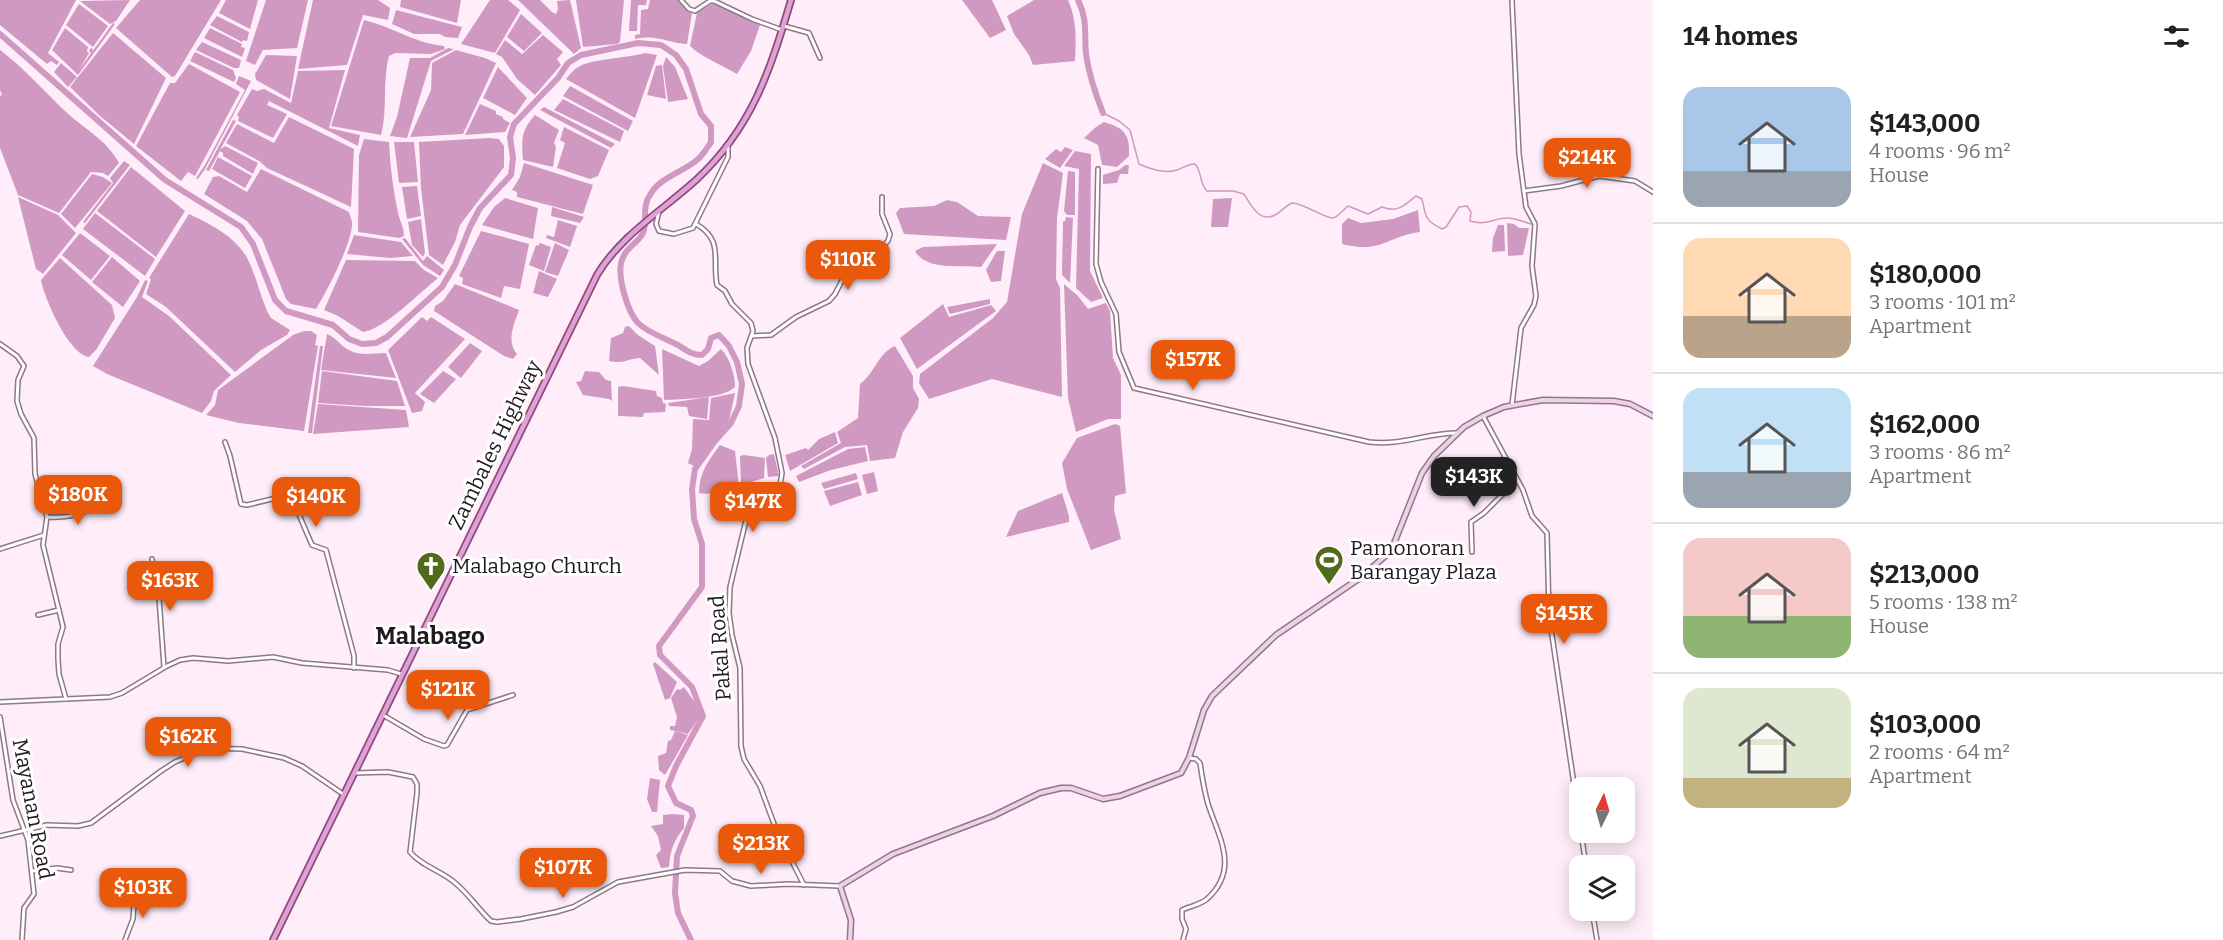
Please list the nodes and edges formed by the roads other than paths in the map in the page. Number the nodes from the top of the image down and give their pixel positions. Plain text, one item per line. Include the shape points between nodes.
1 (681, 0) edge
2 (791, 0) edge
3 (1512, 0) edge
4 (783, 28) junction
5 (820, 58) dead end
6 (728, 145) junction
7 (1098, 169) dead end
8 (1524, 191) junction
9 (1653, 192) edge
10 (882, 197) dead end
11 (659, 211) junction
12 (696, 224) junction
13 (753, 336) junction
14 (0, 344) edge
15 (1512, 405) junction
16 (1483, 416) junction
17 (1653, 416) edge
18 (1457, 433) junction
19 (225, 442) dead end
20 (1517, 480) junction
21 (101, 503) dead end
22 (47, 517) junction
23 (44, 535) junction
24 (0, 549) edge
25 (1472, 552) dead end
26 (152, 559) dead end
27 (59, 610) junction
28 (38, 615) dead end
29 (164, 667) junction
30 (354, 668) junction
31 (400, 674) junction
32 (513, 695) dead end
33 (66, 699) junction
34 (0, 702) edge
35 (381, 714) junction
36 (0, 717) edge
37 (1189, 758) junction
38 (354, 774) junction
39 (1573, 777) edge
40 (343, 794) junction
41 (26, 831) junction
42 (0, 836) edge
43 (71, 870) dead end
44 (32, 871) junction
45 (804, 885) junction
46 (840, 886) junction
47 (135, 889) dead end
48 (1594, 921) edge
49 (22, 940) edge
50 (125, 940) edge
51 (273, 940) edge
52 (850, 940) edge
53 (1183, 940) edge
54 (1597, 940) edge

1 - 4 street via 692,11 714,1
2 - 4 main road, Zambales Highway
3 - 8 street
4 - 5 street via 812,36
4 - 6 main road, Zambales Highway via 759,96
6 - 11 main road, Zambales Highway via 695,181
6 - 12 street via 728,157
7 - 18 street via 1096,264 1116,314 1119,351 1134,388 1369,442 1397,443
8 - 9 street via 1599,176 1635,181
8 - 15 street via 1526,207 1535,224 1532,266 1536,296 1522,323
10 - 13 street via 888,241 870,259 847,271 829,301 771,335
11 - 12 street via 657,227 661,232 678,233
11 - 31 main road, Zambales Highway via 609,258 593,282
12 - 13 street via 713,242 717,285 750,321
13 - 45 street, Pakal Road via 747,348 748,364 775,438 782,478 747,516 730,587 729,613 740,678 741,746 781,842
14 - 22 street via 24,364 17,401 34,438 35,474
15 - 16 street
15 - 17 street via 1555,399 1614,401
16 - 18 street
16 - 20 street
18 - 37 street via 1422,473 1391,551 1360,578 1276,634 1212,696
19 - 30 street via 241,504 293,494 312,545 326,550
20 - 25 street via 1472,522
20 - 39 street via 1532,516 1548,536 1549,615
21 - 22 street via 75,516
22 - 23 street
23 - 24 street
23 - 27 street
26 - 29 street
27 - 28 street
27 - 33 street via 63,627 58,644 59,674
29 - 30 street via 193,658 228,661 265,657
29 - 33 street via 116,696
30 - 31 street via 388,669
31 - 35 main road, Zambales Highway
32 - 35 street via 467,710 444,746
33 - 34 street
35 - 38 main road, Zambales Highway
36 - 41 street, Mayanan Road via 13,800
37 - 46 street via 1181,773 1120,796 1098,799 1071,788 1040,793 993,816 893,854
37 - 53 street via 1200,763 1203,787 1226,862 1224,873 1208,898 1182,910 1186,929
38 - 40 main road, Zambales Highway
38 - 45 street via 388,772 413,777 417,793 410,852 455,883 491,921 556,912 618,882 685,870 720,871 732,881 751,886
40 - 41 street via 284,758 242,749 207,748 161,771 92,823 47,825
40 - 51 main road, Zambales Highway
41 - 42 street
41 - 44 street, Mayanan Road
43 - 44 street
44 - 49 street, Mayanan Road via 34,894 24,908
45 - 46 street
46 - 52 street via 851,920
47 - 50 street via 133,919
48 - 54 street

